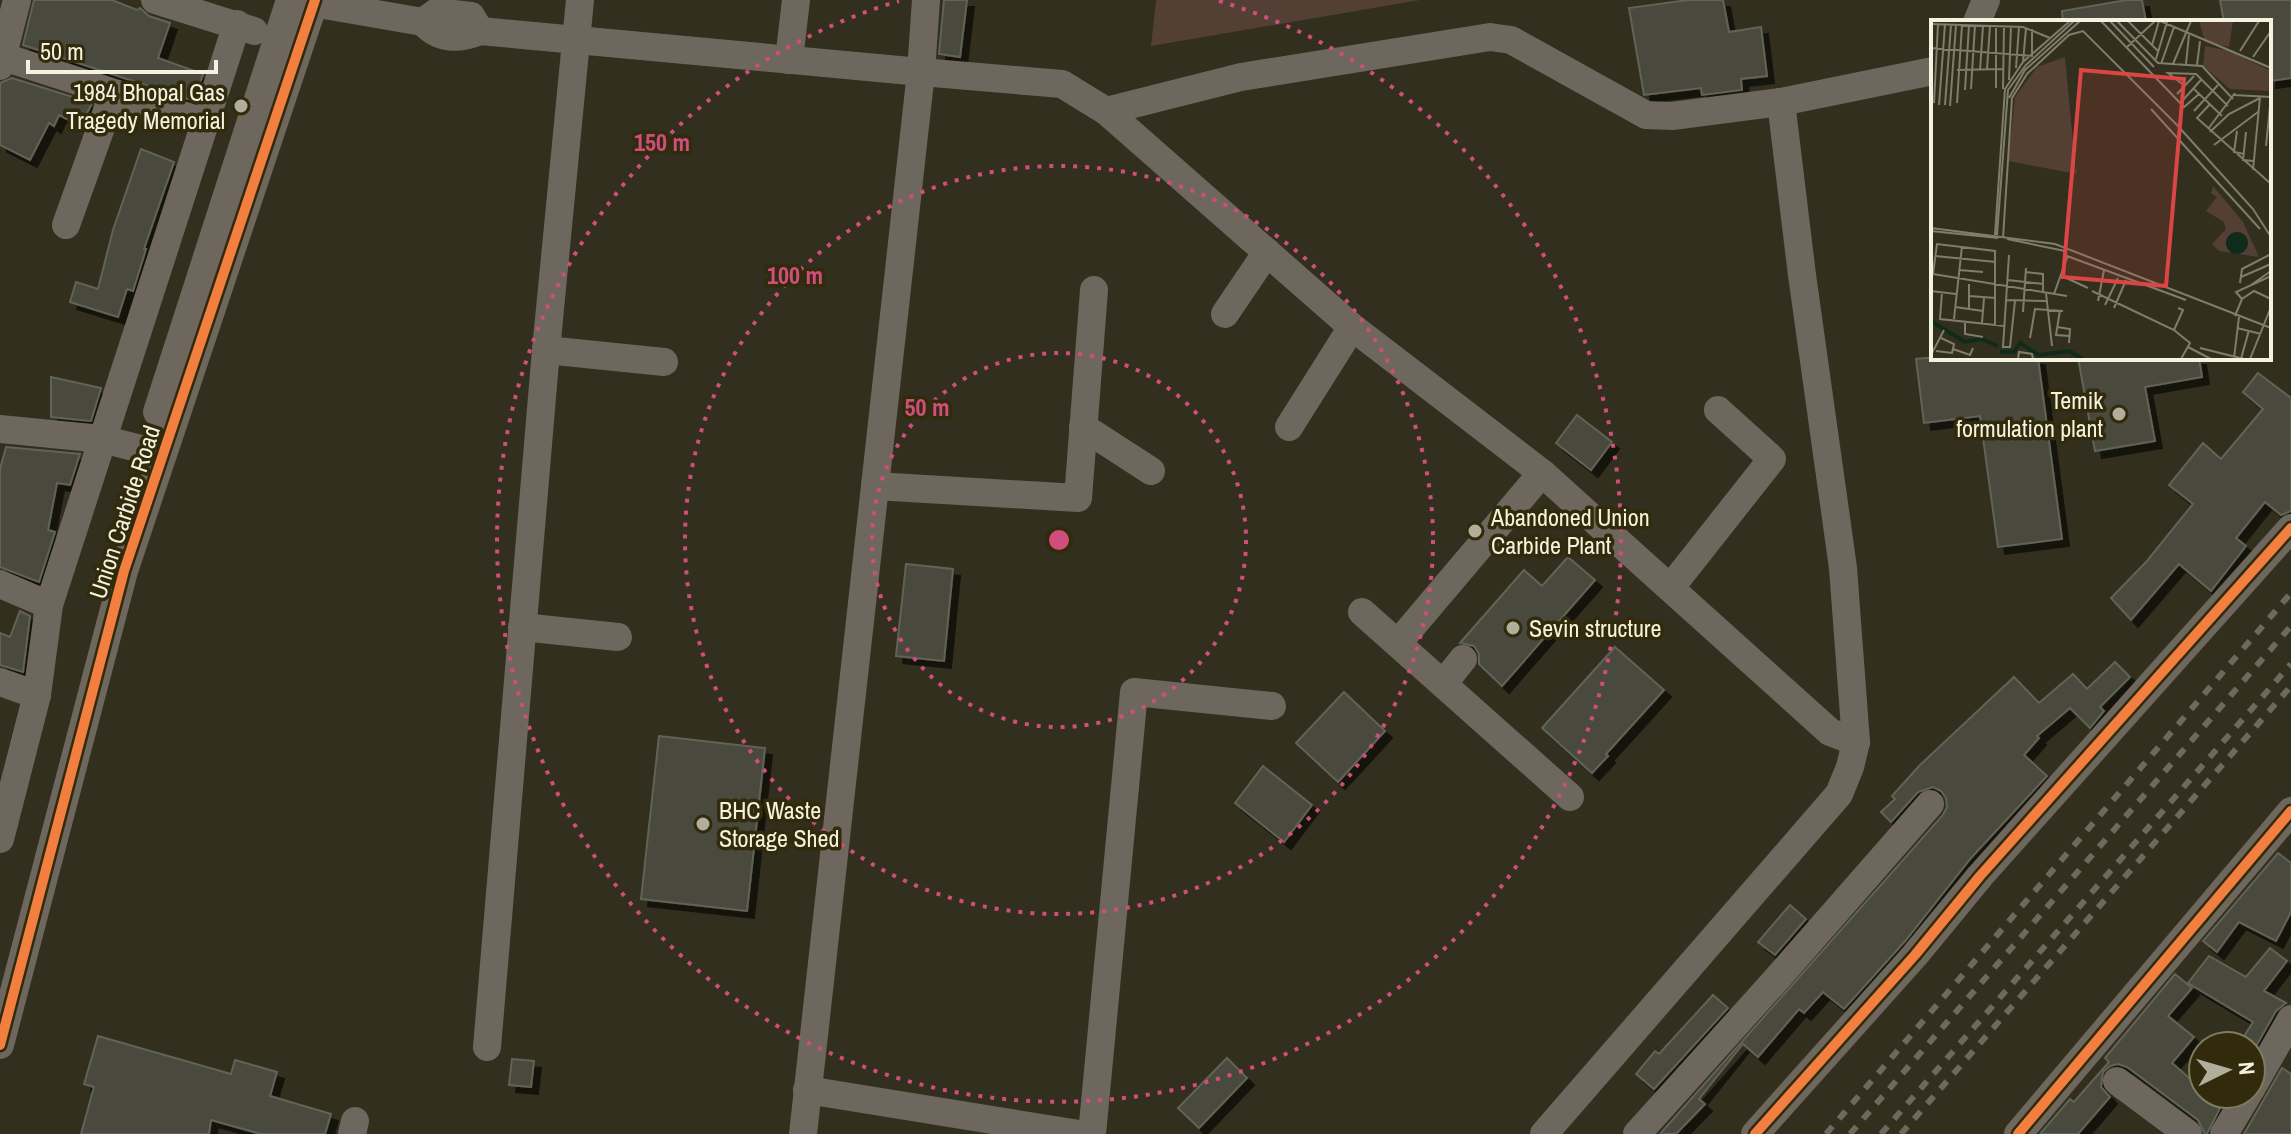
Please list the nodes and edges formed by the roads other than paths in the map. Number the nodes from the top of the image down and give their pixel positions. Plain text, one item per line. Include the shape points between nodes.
1 (17, 0) edge
2 (155, 0) edge
3 (580, 0) edge
4 (796, 0) edge
5 (926, 0) edge
6 (1986, 0) edge
7 (303, 1) edge
8 (1978, 20) edge
9 (237, 24) junction
10 (276, 40) junction
11 (575, 41) junction
12 (789, 60) junction
13 (2, 61) edge
14 (1931, 71) edge
15 (921, 72) junction
16 (113, 94) junction
17 (1781, 102) junction
18 (1106, 111) junction
19 (204, 122) junction
20 (66, 225) dead end
21 (1267, 252) junction
22 (1094, 290) dead end
23 (1225, 314) dead end
24 (1352, 327) junction
25 (546, 350) junction
26 (664, 362) dead end
27 (1718, 410) dead end
28 (1083, 427) junction
29 (1289, 427) dead end
30 (1, 432) edge
31 (102, 439) junction
32 (145, 450) junction
33 (1151, 471) dead end
34 (1542, 473) junction
35 (875, 486) junction
36 (2291, 528) edge
37 (0, 584) edge
38 (1671, 587) junction
39 (49, 605) junction
40 (1362, 612) dead end
41 (522, 627) junction
42 (618, 637) dead end
43 (1398, 643) junction
44 (1463, 659) dead end
45 (0, 682) edge
46 (1443, 684) junction
47 (37, 695) junction
48 (1272, 706) dead end
49 (1856, 742) junction
50 (1570, 797) dead end
51 (1930, 804) dead end
52 (2291, 811) edge
53 (0, 839) edge
54 (0, 967) edge
55 (2291, 1019) edge
56 (0, 1045) edge
57 (487, 1047) dead end
58 (2267, 1061) edge
59 (2117, 1081) dead end
60 (807, 1090) junction
61 (2239, 1110) edge
62 (803, 1134) edge
63 (1079, 1134) edge
64 (1092, 1134) edge
65 (1544, 1134) edge
66 (1637, 1134) edge
67 (1755, 1134) edge
68 (2018, 1134) edge
69 (2188, 1134) edge
70 (2224, 1134) edge

1 - 13 street
2 - 9 street
3 - 11 street
4 - 12 street
5 - 15 street
6 - 8 street
7 - 10 street, Union Carbide Road
7 - 11 street via 423,22 437,12 471,16 480,31
7 - 56 street, Union Carbide Road via 124,571
9 - 10 street
9 - 19 street
10 - 32 street, Union Carbide Road
11 - 12 street
11 - 25 street
12 - 15 street
13 - 16 street
14 - 17 street
15 - 18 street via 1062,84
15 - 35 street
16 - 19 street
16 - 20 street
17 - 18 street via 1646,115 1511,40 1490,37 1241,77
17 - 49 street via 1843,568
18 - 21 street
19 - 31 street
21 - 23 street
21 - 24 street
22 - 28 street
24 - 29 street
24 - 34 street
25 - 26 street
25 - 41 street
27 - 38 street via 1772,459
28 - 33 street
28 - 35 street via 1078,498
30 - 31 street
31 - 32 street
31 - 39 street
32 - 54 street, Union Carbide Road
34 - 38 street
34 - 43 street
35 - 60 street
36 - 67 street
37 - 39 street
38 - 49 street via 1830,732
39 - 47 street
40 - 43 street
41 - 42 street
41 - 57 street
43 - 46 street
44 - 46 street
45 - 47 street
46 - 50 street
47 - 53 street
48 - 64 street via 1134,692
49 - 65 street via 1839,794
51 - 66 street
52 - 68 street
55 - 58 street
59 - 69 street
60 - 62 street
60 - 63 street
61 - 70 street

